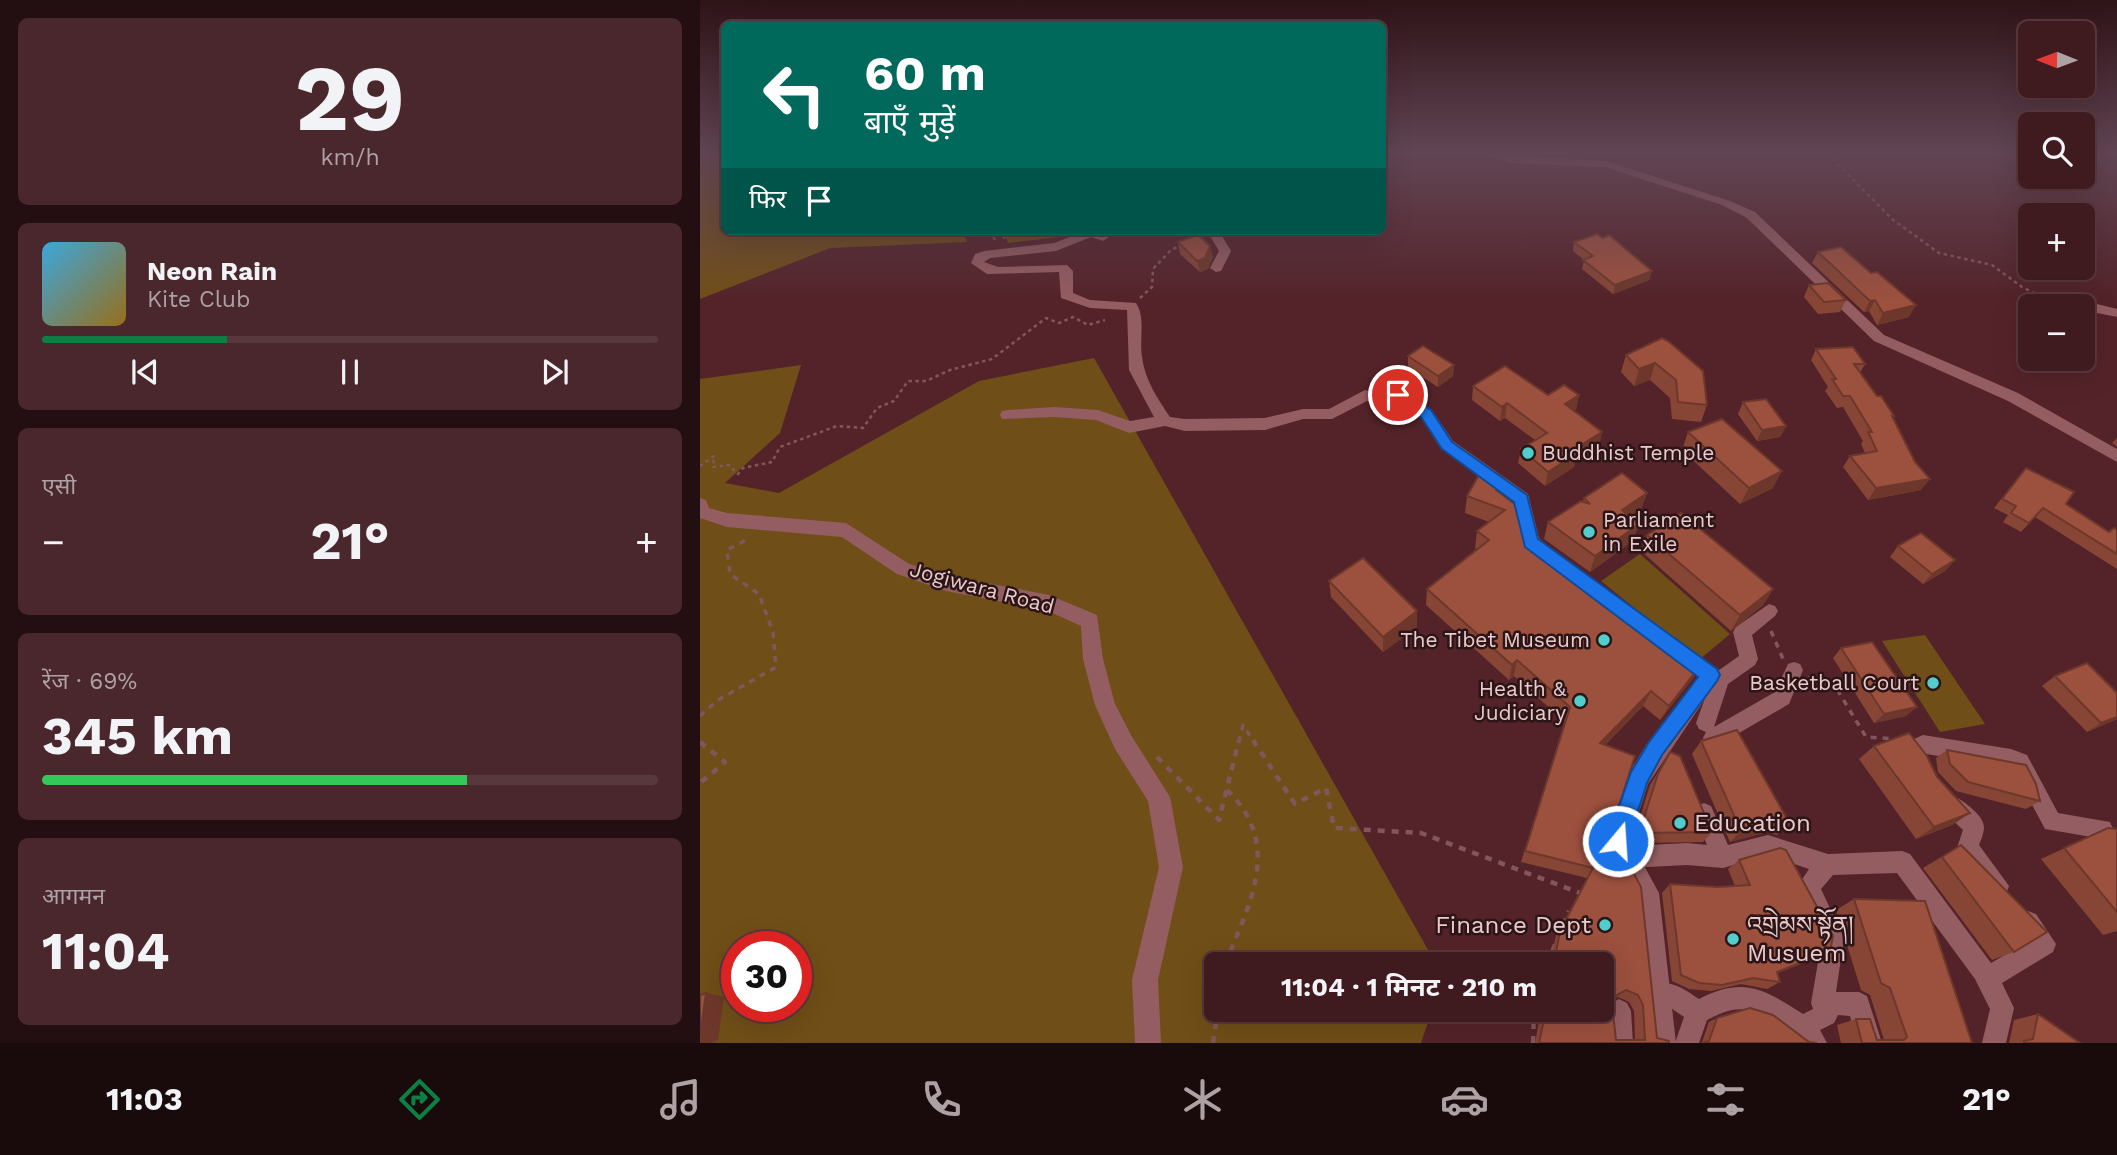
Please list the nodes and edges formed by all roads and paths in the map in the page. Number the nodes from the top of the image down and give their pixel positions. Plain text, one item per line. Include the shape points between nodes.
1 (1727, 203) edge
2 (1876, 203) edge
3 (1086, 235) edge
4 (1097, 235) edge
5 (1204, 235) edge
6 (1216, 235) edge
7 (1103, 237) dead end
8 (1216, 268) dead end
9 (2036, 294) edge
10 (1132, 306) junction
11 (2095, 308) edge
12 (2117, 313) edge
13 (1008, 415) dead end
14 (1165, 421) junction
15 (2117, 456) edge
16 (700, 466) edge
17 (700, 505) edge
18 (779, 522) junction
19 (1558, 563) edge
20 (1769, 611) joint
21 (1667, 643) edge
22 (1794, 670) junction
23 (700, 716) edge
24 (700, 741) edge
25 (1123, 742) junction
26 (1923, 744) junction
27 (700, 783) edge
28 (1227, 789) junction
29 (1697, 796) edge
30 (2110, 831) edge
31 (1628, 857) junction
32 (1723, 857) junction
33 (1828, 865) junction
34 (1588, 889) edge
35 (1578, 894) junction
36 (1231, 952) edge
37 (1551, 952) edge
38 (1987, 979) junction
39 (1660, 994) junction
40 (1823, 1003) junction
41 (1619, 1012) edge
42 (1698, 1012) junction
43 (1216, 1022) edge
44 (1534, 1022) edge
45 (1808, 1035) edge
46 (1148, 1043) edge
47 (1213, 1043) edge
48 (1533, 1043) edge
49 (1621, 1043) edge
50 (1663, 1043) edge
51 (1687, 1043) edge
52 (1870, 1043) edge
53 (1994, 1043) edge

1 - 15 street via 1751,215 1879,338 2013,397
2 - 9 path via 1939,253 1992,265
3 - 10 street via 1056,247 988,254 977,263 998,271 1062,268 1067,271 1066,295 1073,300 1088,306
4 - 7 street
5 - 10 path via 1171,250 1153,268 1152,287
6 - 8 street via 1225,251
10 - 14 street via 1133,366
10 - 16 path via 1115,309 1105,320 1088,325 1073,317 1059,323 1046,317 992,359 926,381 908,382 894,401 877,408 863,428 837,426 780,447 772,462 743,468 737,474 729,465 713,467 714,456
11 - 12 street
13 - 14 street via 1054,411 1098,415 1129,427
14 - 19 street via 1265,424 1303,414 1332,414 1366,395 1385,401 1398,395 1426,413 1447,445 1521,499 1531,542
17 - 18 street, Jogiwara Road via 701,512 727,520
18 - 23 path via 727,550 730,574 759,594 773,632 776,667 718,700
18 - 25 street, Jogiwara Road via 846,530 903,569 946,583 1049,603 1090,621 1105,705
20 - 22 path via 1771,634
20 - 22 street via 1742,632 1749,659 1721,679 1710,730 1782,698
21 - 31 street via 1711,675 1638,779 1618,841
22 - 26 path via 1818,684 1832,681 1866,737
24 - 27 path via 724,762
25 - 28 path via 1162,760 1219,820
25 - 46 street, Jogiwara Road via 1159,797 1171,867 1144,980
26 - 30 street via 2020,762 2052,822
26 - 38 street via 1914,749 1932,785 1974,826 1969,848 2045,944
28 - 35 path via 1243,725 1295,804 1326,788 1334,828 1421,833
28 - 36 path via 1249,814 1258,845 1249,904
29 - 32 street
31 - 32 street via 1687,853
31 - 39 street via 1647,893
32 - 33 street via 1769,845
33 - 38 street via 1902,862
33 - 40 street via 1808,887 1833,938
34 - 35 path
35 - 37 path
38 - 53 street via 2002,1008
39 - 42 street via 1672,995
39 - 50 street
40 - 45 street via 1826,1015
40 - 52 street via 1859,1003
41 - 49 street
42 - 45 street via 1725,996 1762,1000
42 - 51 street
43 - 47 path
44 - 48 path

